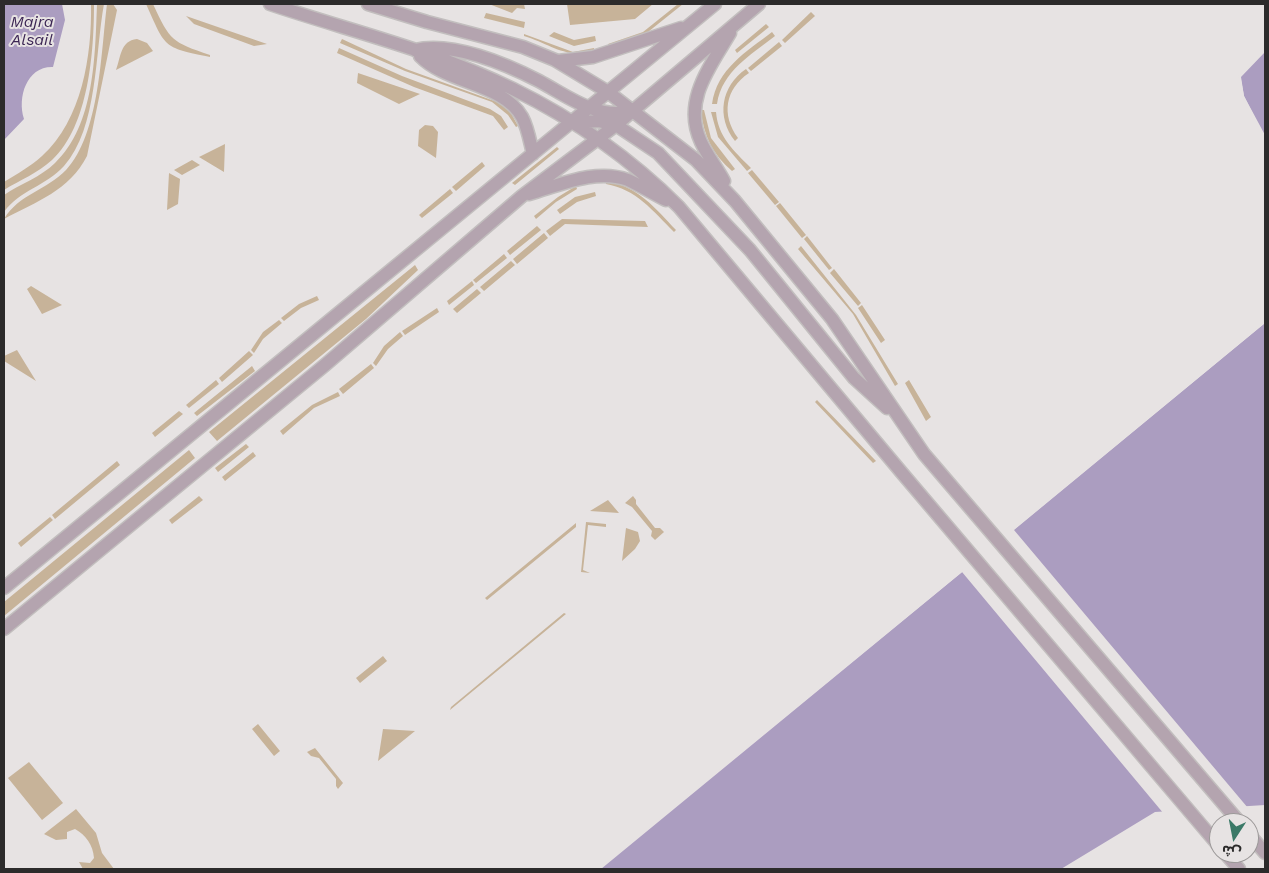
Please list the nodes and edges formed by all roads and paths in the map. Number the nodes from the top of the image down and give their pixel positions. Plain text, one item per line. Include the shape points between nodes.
1 (270, 4) edge
2 (368, 4) edge
3 (715, 4) edge
4 (759, 4) edge
5 (737, 22) junction
6 (688, 26) junction
7 (414, 50) junction
8 (555, 60) junction
9 (608, 92) junction
10 (589, 108) junction
11 (633, 110) junction
12 (571, 123) junction
13 (616, 125) junction
14 (598, 139) junction
15 (533, 154) junction
16 (522, 196) junction
17 (735, 201) junction
18 (679, 207) junction
19 (897, 415) junction
20 (4, 588) edge
21 (4, 629) edge
22 (1231, 813) edge
23 (1209, 834) edge

1 - 7 street
2 - 8 street via 523,47
3 - 6 street
4 - 5 street
5 - 11 street
5 - 17 street via 700,82 694,106 701,142
6 - 8 street via 593,57
6 - 9 street
7 - 10 street via 436,47 484,58 520,72
7 - 12 street via 512,89
7 - 15 street via 432,66 514,106 526,125
8 - 9 street
9 - 10 street
9 - 11 street
10 - 11 street via 615,114
10 - 12 street
11 - 13 street
11 - 17 street via 696,160
12 - 13 street via 598,121
12 - 14 street
12 - 15 street
13 - 14 street
13 - 19 street via 670,164 750,250 854,378
14 - 16 street
14 - 18 street
15 - 20 street
16 - 18 street via 583,178 602,176 627,180
16 - 21 street via 347,347
17 - 19 street via 832,319
18 - 23 street
19 - 22 street via 924,454

